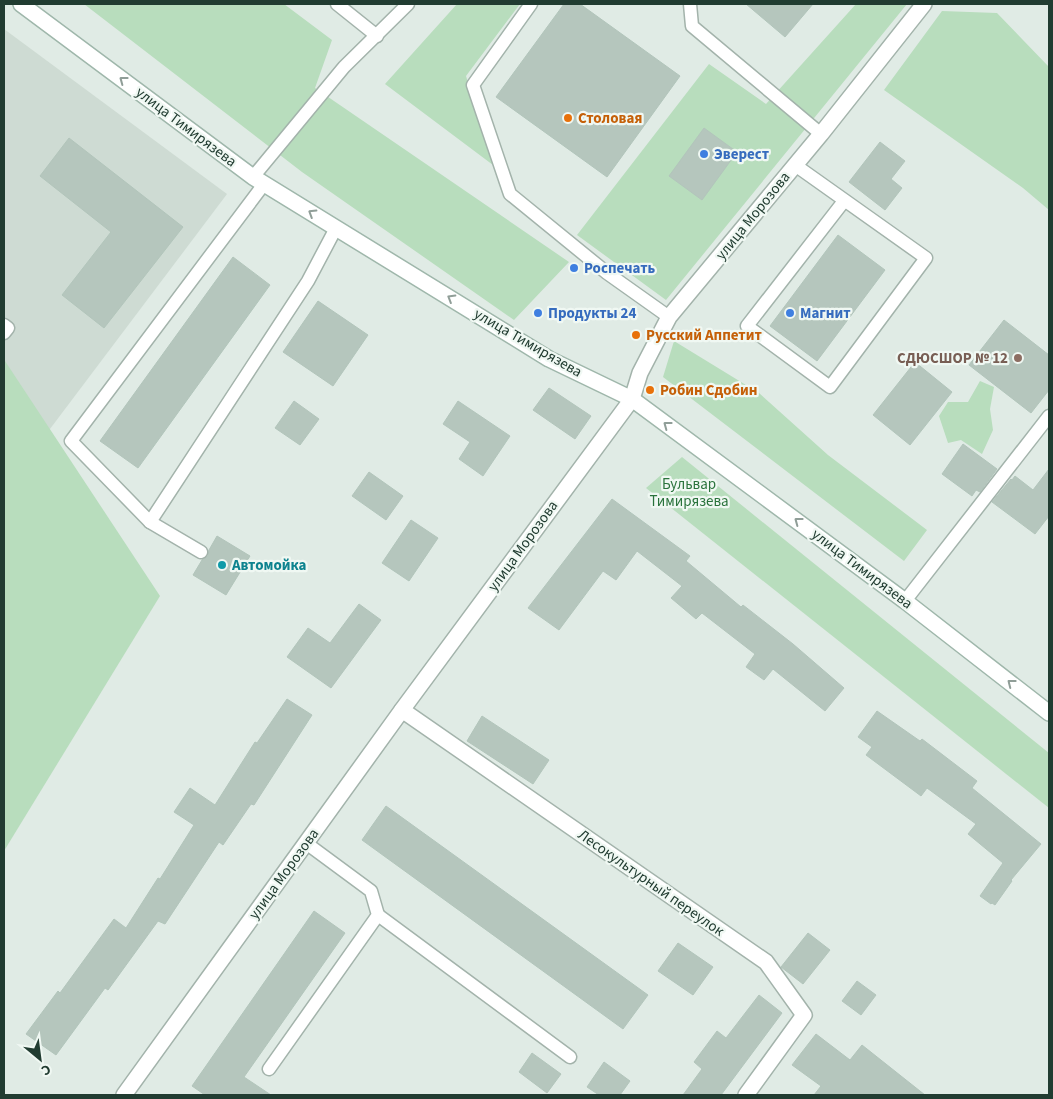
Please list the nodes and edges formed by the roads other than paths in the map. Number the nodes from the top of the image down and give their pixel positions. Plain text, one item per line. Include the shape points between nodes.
1 (21, 4) edge
2 (337, 4) edge
3 (408, 4) edge
4 (531, 4) edge
5 (690, 4) edge
6 (924, 4) edge
7 (377, 36) junction
8 (821, 134) junction
9 (795, 164) junction
10 (259, 180) junction
11 (844, 201) junction
12 (336, 228) junction
13 (669, 317) junction
14 (4, 325) edge
15 (4, 333) edge
16 (632, 399) junction
17 (1049, 416) edge
18 (150, 522) junction
19 (201, 552) dead end
20 (905, 601) junction
21 (402, 710) junction
22 (1049, 713) edge
23 (306, 843) junction
24 (378, 915) junction
25 (570, 1057) dead end
26 (269, 1069) dead end
27 (124, 1095) edge
28 (746, 1095) edge

10 -> 1 street, улица Тимирязева
2 - 7 lane
3 - 7 lane
4 - 13 lane via 473,86 510,194 607,273
5 - 8 lane via 692,26
6 - 8 street, улица Морозова
7 - 10 lane via 344,68
8 - 9 street, улица Морозова
9 - 11 lane
9 - 13 street, улица Морозова
12 -> 10 street, улица Тимирязева
10 - 18 lane via 71,441
11 - 11 lane via 926,258 830,388 748,326
16 -> 12 street, улица Тимирязева via 549,359
12 - 18 lane via 308,281
13 - 16 street, улица Морозова via 640,373
14 - 15 lane via 8,328
20 -> 16 street, улица Тимирязева
16 - 21 street, улица Морозова
17 - 20 lane
18 - 19 lane
22 -> 20 street, улица Тимирязева
21 - 23 street, улица Морозова
21 - 28 street, Лесокультурный переулок via 766,962 804,1015
23 - 24 lane via 371,891
23 - 27 street, улица Морозова
24 - 25 lane
24 - 26 lane

